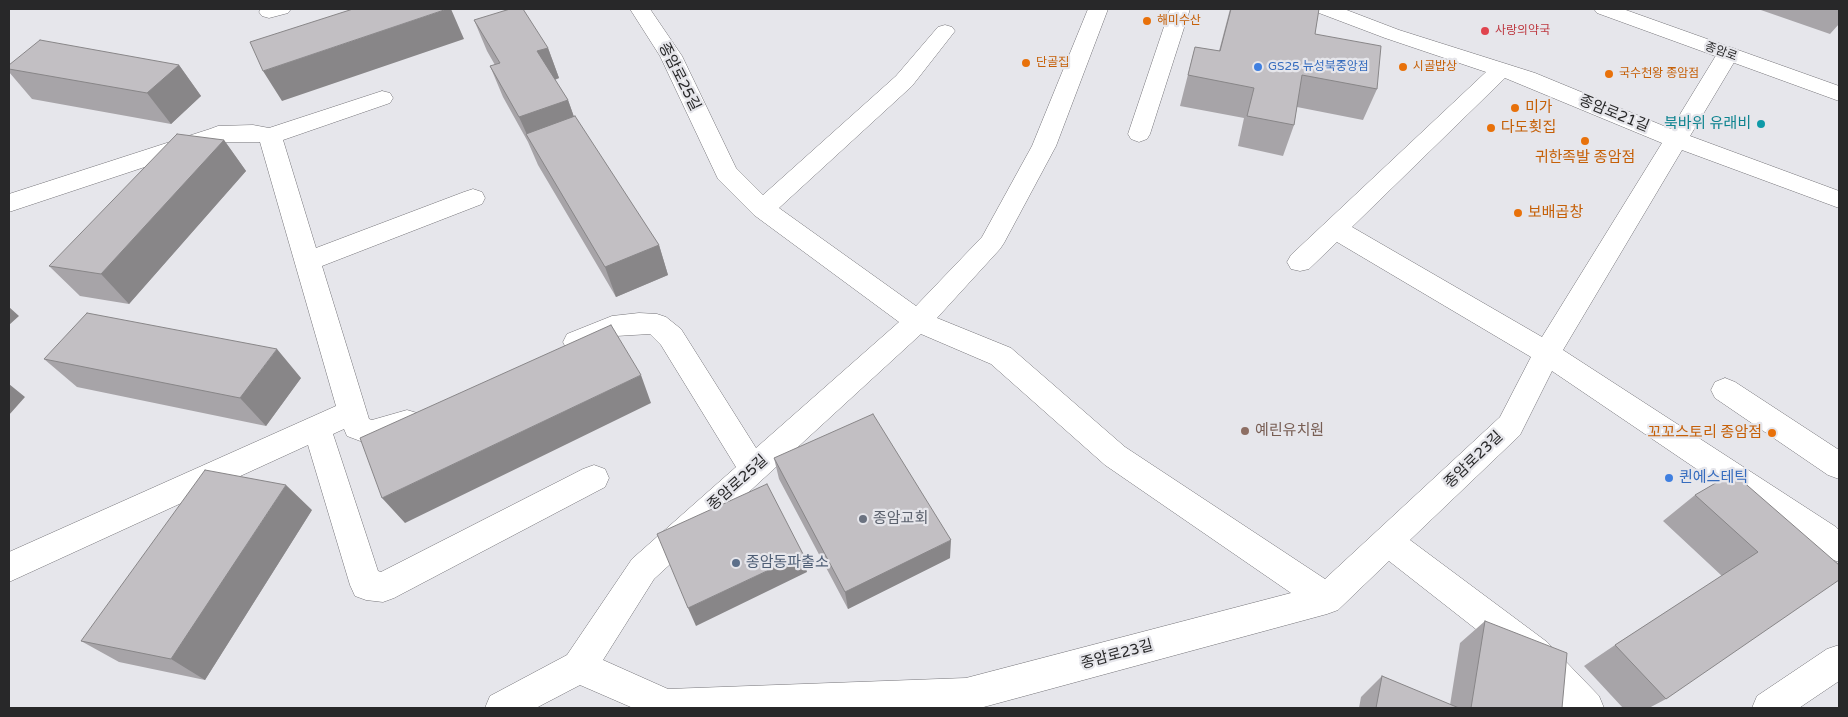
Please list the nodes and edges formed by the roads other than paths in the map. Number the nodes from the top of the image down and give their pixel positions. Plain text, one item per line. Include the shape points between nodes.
1 (640, 9) edge
2 (1098, 9) edge
3 (1180, 9) edge
4 (1326, 9) edge
5 (1604, 9) edge
6 (945, 31) dead end
7 (1728, 54) junction
8 (1501, 70) junction
9 (1839, 94) edge
10 (382, 98) dead end
11 (1139, 134) dead end
12 (270, 136) junction
13 (1677, 140) junction
14 (473, 198) dead end
15 (1839, 200) edge
16 (9, 203) edge
17 (763, 209) junction
18 (1335, 229) junction
19 (307, 261) junction
20 (1300, 262) dead end
21 (918, 321) junction
22 (558, 351) edge
23 (1547, 352) junction
24 (1725, 390) dead end
25 (352, 412) junction
26 (424, 414) edge
27 (317, 429) junction
28 (1839, 466) edge
29 (753, 469) junction
30 (594, 478) dead end
31 (1835, 536) edge
32 (1388, 542) junction
33 (9, 567) edge
34 (1327, 599) junction
35 (1839, 661) edge
36 (580, 667) junction
37 (502, 708) edge
38 (1587, 708) edge
39 (1769, 708) edge

1 - 17 street, 종암로25길 via 671,56 726,174
2 - 21 street, 종암로25길 via 1044,146 991,243
3 - 11 street
4 - 8 street, 종암로21길
5 - 7 street, 종암로
6 - 17 street via 904,81
7 - 9 street, 종암로
7 - 13 street, 종암로23길
8 - 13 street, 종암로21길
8 - 18 street
10 - 12 street
12 - 16 street via 218,134
12 - 19 street
13 - 15 street, 종암로21길
13 - 23 street, 종암로23길
14 - 19 street
17 - 21 street, 종암로25길
18 - 20 street
18 - 23 street
19 - 25 street
21 - 29 street, 종암로25길
21 - 34 street via 1001,356 1115,456
22 - 29 street via 612,326 657,324 671,337
23 - 31 street
23 - 32 street, 종암로23길 via 1510,426
24 - 28 street
25 - 26 street via 357,427 371,434
25 - 27 street
27 - 30 street via 366,585 383,587
27 - 33 street
29 - 36 street, 종암로25길 via 643,569
32 - 34 street, 종암로23길
32 - 38 street via 1535,654
34 - 36 street, 종암로23길 via 966,695 667,706
35 - 39 street
36 - 37 street, 종암로25길

